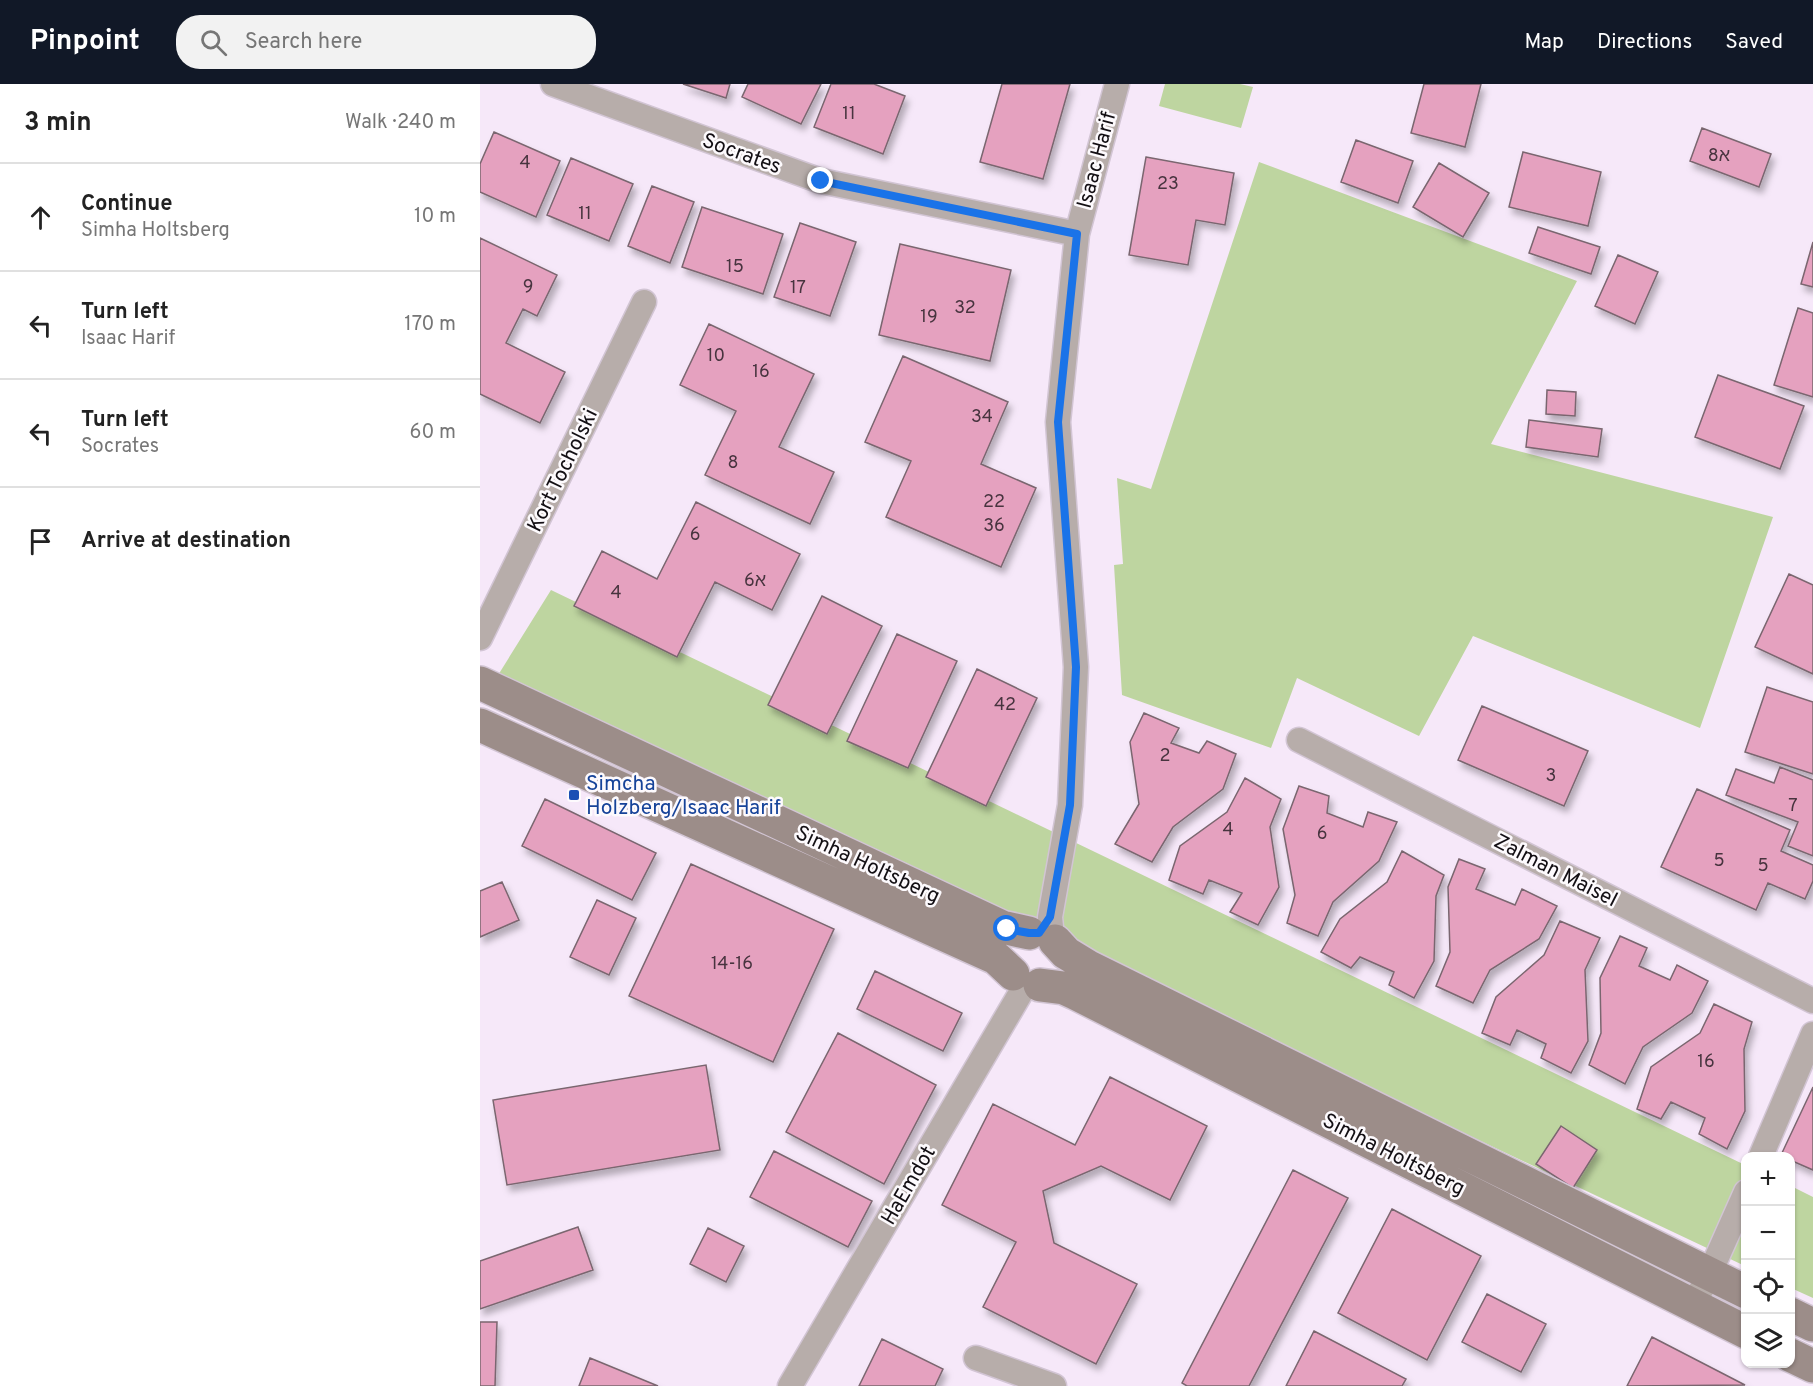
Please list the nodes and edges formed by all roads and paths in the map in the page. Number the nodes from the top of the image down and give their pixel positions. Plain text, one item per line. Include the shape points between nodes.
1 (553, 84) edge
2 (1117, 84) edge
3 (1077, 234) junction
4 (644, 302) dead end
5 (480, 638) edge
6 (480, 683) edge
7 (480, 725) edge
8 (1299, 740) dead end
9 (1045, 932) junction
10 (1026, 981) junction
11 (1813, 1001) edge
12 (1813, 1034) edge
13 (1763, 1152) edge
14 (1741, 1203) edge
15 (1709, 1275) junction
16 (1741, 1290) edge
17 (1693, 1305) junction
18 (1795, 1316) edge
19 (1813, 1324) edge
20 (1741, 1329) edge
21 (1795, 1357) edge
22 (976, 1358) dead end
23 (1813, 1366) edge
24 (790, 1386) edge
25 (1054, 1386) edge

1 - 3 street, Socrates via 821,181
2 - 3 street, Isaac Harif
3 - 9 street, Isaac Harif via 1058,422 1076,667 1070,805
4 - 5 street, Kort Tocholski
6 - 9 street, Simha Holtsberg via 1002,927
7 - 10 street, Simha Holtsberg via 996,958
8 - 11 street, Zalman Maisel
9 - 10 street via 1014,942 1010,950 1009,958
9 - 10 street via 1062,956 1059,971 1054,978
9 - 15 street, Simha Holtsberg via 1066,953 1089,967
10 - 17 street, Simha Holtsberg via 1075,993
10 - 24 street, HaEmdot
12 - 13 street
14 - 15 street
15 - 16 street, Simha Holtsberg
15 - 17 street
17 - 20 street, Simha Holtsberg
18 - 19 street
21 - 23 street
22 - 25 street

